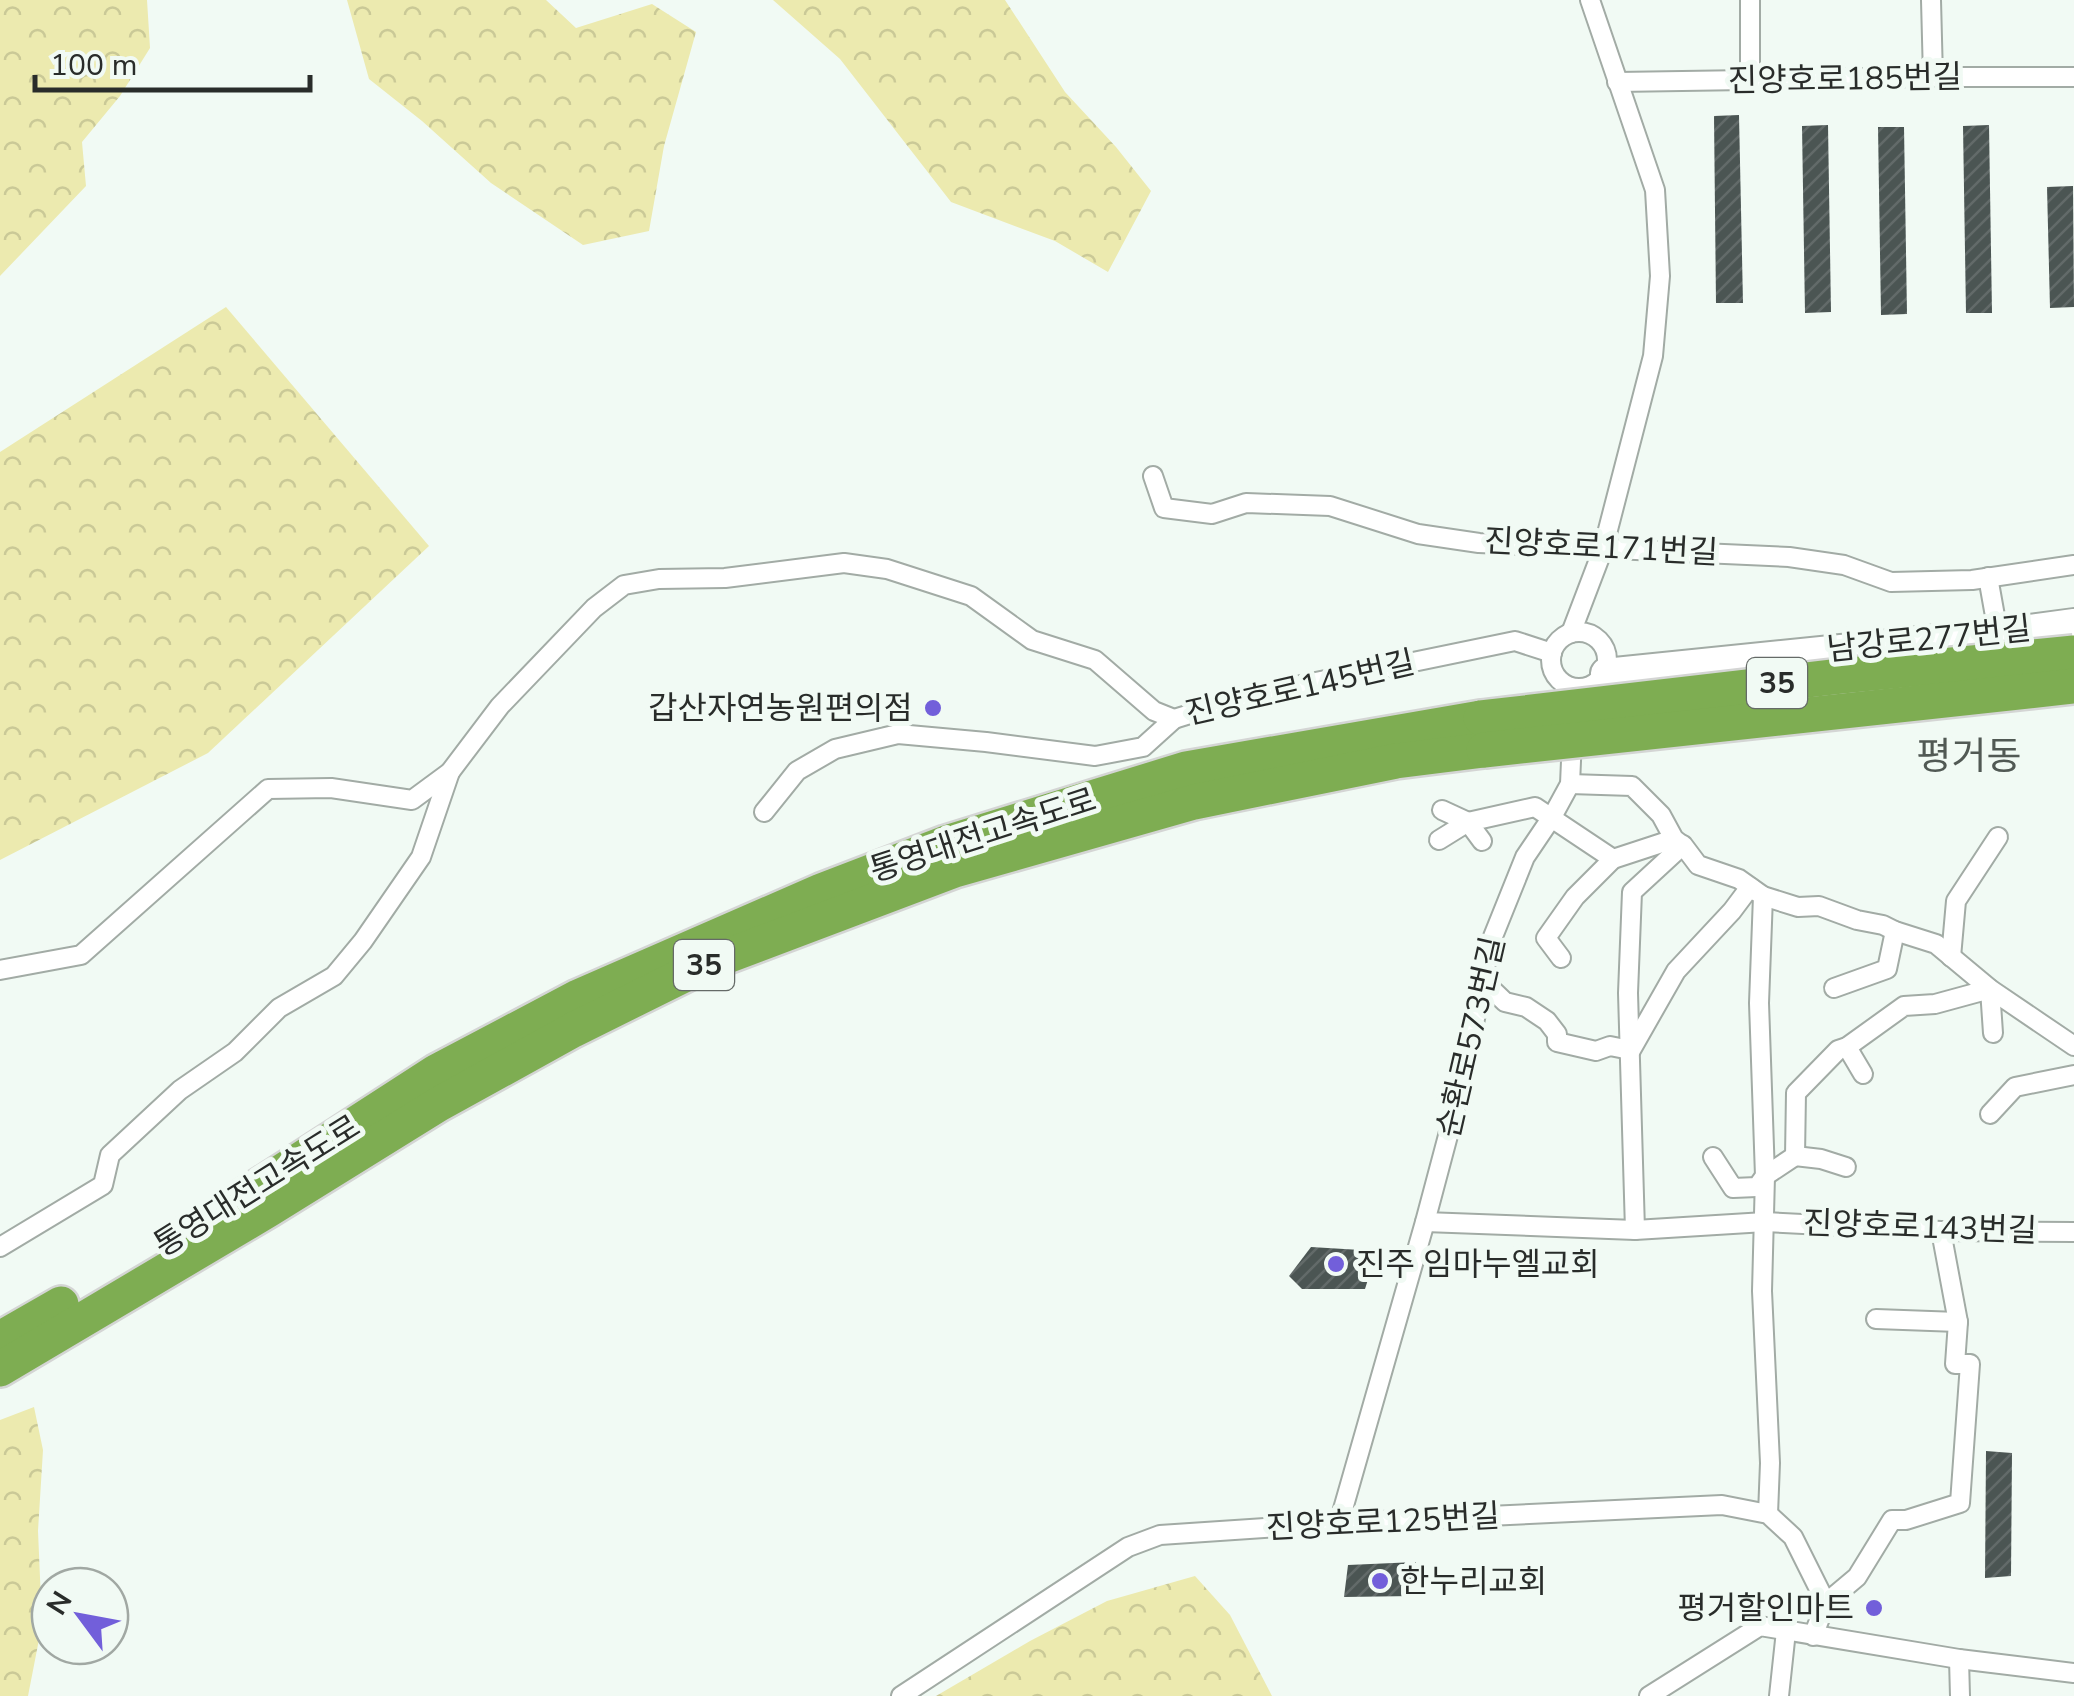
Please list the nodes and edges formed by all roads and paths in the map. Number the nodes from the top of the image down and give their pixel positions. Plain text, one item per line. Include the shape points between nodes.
1 (1590, 0) edge
2 (1750, 0) edge
3 (1930, 0) edge
4 (1933, 77) junction
5 (2074, 77) edge
6 (1750, 80) junction
7 (1616, 82) junction
8 (1152, 476) dead end
9 (1603, 549) junction
10 (2074, 565) edge
11 (1988, 577) junction
12 (2074, 623) edge
13 (1998, 633) junction
14 (1571, 634) junction
15 (2074, 652) edge
16 (1552, 653) junction
17 (1605, 673) junction
18 (2074, 686) edge
19 (1574, 688) junction
20 (1174, 719) junction
21 (1483, 734) junction
22 (450, 772) junction
23 (1570, 784) junction
24 (1442, 810) dead end
25 (764, 812) dead end
26 (1552, 818) junction
27 (1468, 822) junction
28 (1998, 837) dead end
29 (1439, 840) dead end
30 (1482, 841) dead end
31 (1678, 842) junction
32 (1614, 859) junction
33 (1759, 894) junction
34 (1894, 931) junction
35 (1951, 957) junction
36 (1561, 958) dead end
37 (0, 970) edge
38 (1482, 980) junction
39 (1834, 988) dead end
40 (1990, 989) junction
41 (1993, 1033) dead end
42 (2074, 1046) edge
43 (1847, 1047) junction
44 (1630, 1050) junction
45 (1862, 1074) dead end
46 (2074, 1076) edge
47 (1990, 1114) dead end
48 (1713, 1156) dead end
49 (1795, 1156) junction
50 (1846, 1167) dead end
51 (1765, 1176) junction
52 (1425, 1222) junction
53 (1765, 1222) junction
54 (1635, 1230) junction
55 (1941, 1231) junction
56 (2074, 1232) edge
57 (0, 1246) edge
58 (1876, 1319) dead end
59 (1958, 1322) junction
60 (0, 1339) edge
61 (0, 1369) edge
62 (1768, 1514) junction
63 (1339, 1523) junction
64 (1826, 1604) junction
65 (1786, 1631) junction
66 (1814, 1636) junction
67 (1959, 1659) junction
68 (2074, 1673) edge
69 (901, 1696) edge
70 (1649, 1696) edge
71 (1779, 1696) edge
72 (1960, 1696) edge

1 - 7 street
2 - 6 street
3 - 4 street
4 - 5 street, 진양호로185번길
4 - 6 street, 진양호로185번길
6 - 7 street, 진양호로185번길
7 - 9 street via 1655,190 1660,276 1653,356
8 - 9 street, 진양호로171번길 via 1164,508 1212,514 1246,503 1330,506 1418,534
9 - 11 street, 진양호로171번길 via 1789,557 1844,565 1891,582
9 - 14 street
10 - 11 street, 진양호로171번길
11 - 13 street
12 - 13 street, 남강로277번길
13 - 17 street, 남강로277번길
14 - 16 street
14 - 17 street via 1597,638 1607,654
15 - 21 highway, 통영대전고속도로 / 35, bridge via 1841,676
16 - 19 street via 1553,672
16 - 20 street, 진양호로145번길 via 1515,642 1248,696
17 - 19 street via 1592,686
18 - 21 highway, 통영대전고속도로 / 35, bridge
19 - 23 street, 순환로573번길
20 - 22 street, 진양호로145번길 via 1154,711 1095,660 1032,640 971,596 887,569 844,563 624,586 594,608 500,706
20 - 25 street via 1143,747 1095,756 898,734 836,749 797,770
21 - 60 highway, 통영대전고속도로 / 35 via 1186,769 822,890 578,997 436,1072 256,1190
21 - 61 highway, 통영대전고속도로 / 35 via 1396,761 1194,802 955,870 706,964 438,1104
22 - 37 street via 412,800 332,788 268,789 81,955
22 - 57 street via 421,857 334,976 279,1008 236,1052 180,1090 110,1156 102,1185
23 - 26 street, 순환로573번길
23 - 31 street via 1632,786
24 - 27 street
26 - 27 street via 1535,807
26 - 32 street
26 - 38 street, 순환로573번길 via 1525,856
27 - 29 street
27 - 30 street
28 - 35 street via 1956,901
31 - 32 street
31 - 33 street via 1698,865
31 - 44 street via 1632,892
32 - 36 street via 1574,897 1546,938
33 - 34 street
33 - 44 street via 1750,887 1676,970
33 - 51 street
34 - 35 street via 1936,944
34 - 39 street via 1887,969
35 - 40 street
38 - 44 street via 1505,1002 1547,1021 1557,1042
38 - 52 street, 순환로573번길
40 - 41 street
40 - 42 street
40 - 43 street via 1904,1006
43 - 45 street
43 - 49 street via 1796,1092
44 - 54 street
46 - 47 street via 2015,1088
48 - 51 street via 1733,1188 1758,1187
49 - 50 street
49 - 51 street
51 - 53 street
52 - 54 street, 진양호로143번길
52 - 63 street, 순환로573번길
53 - 54 street, 진양호로143번길
53 - 55 street, 진양호로143번길
53 - 62 street, 진양호로143번길
55 - 56 street, 진양호로143번길
55 - 59 street
58 - 59 street
59 - 64 street via 1955,1364 1970,1364 1960,1503 1892,1520 1856,1578
62 - 63 street, 진양호로125번길 via 1722,1506
62 - 64 street via 1793,1537
63 - 69 street, 진양호로125번길 via 1160,1535 1128,1547
64 - 66 street
65 - 66 street
65 - 70 street via 1760,1626
65 - 71 street
66 - 67 street
67 - 68 street
67 - 72 street

